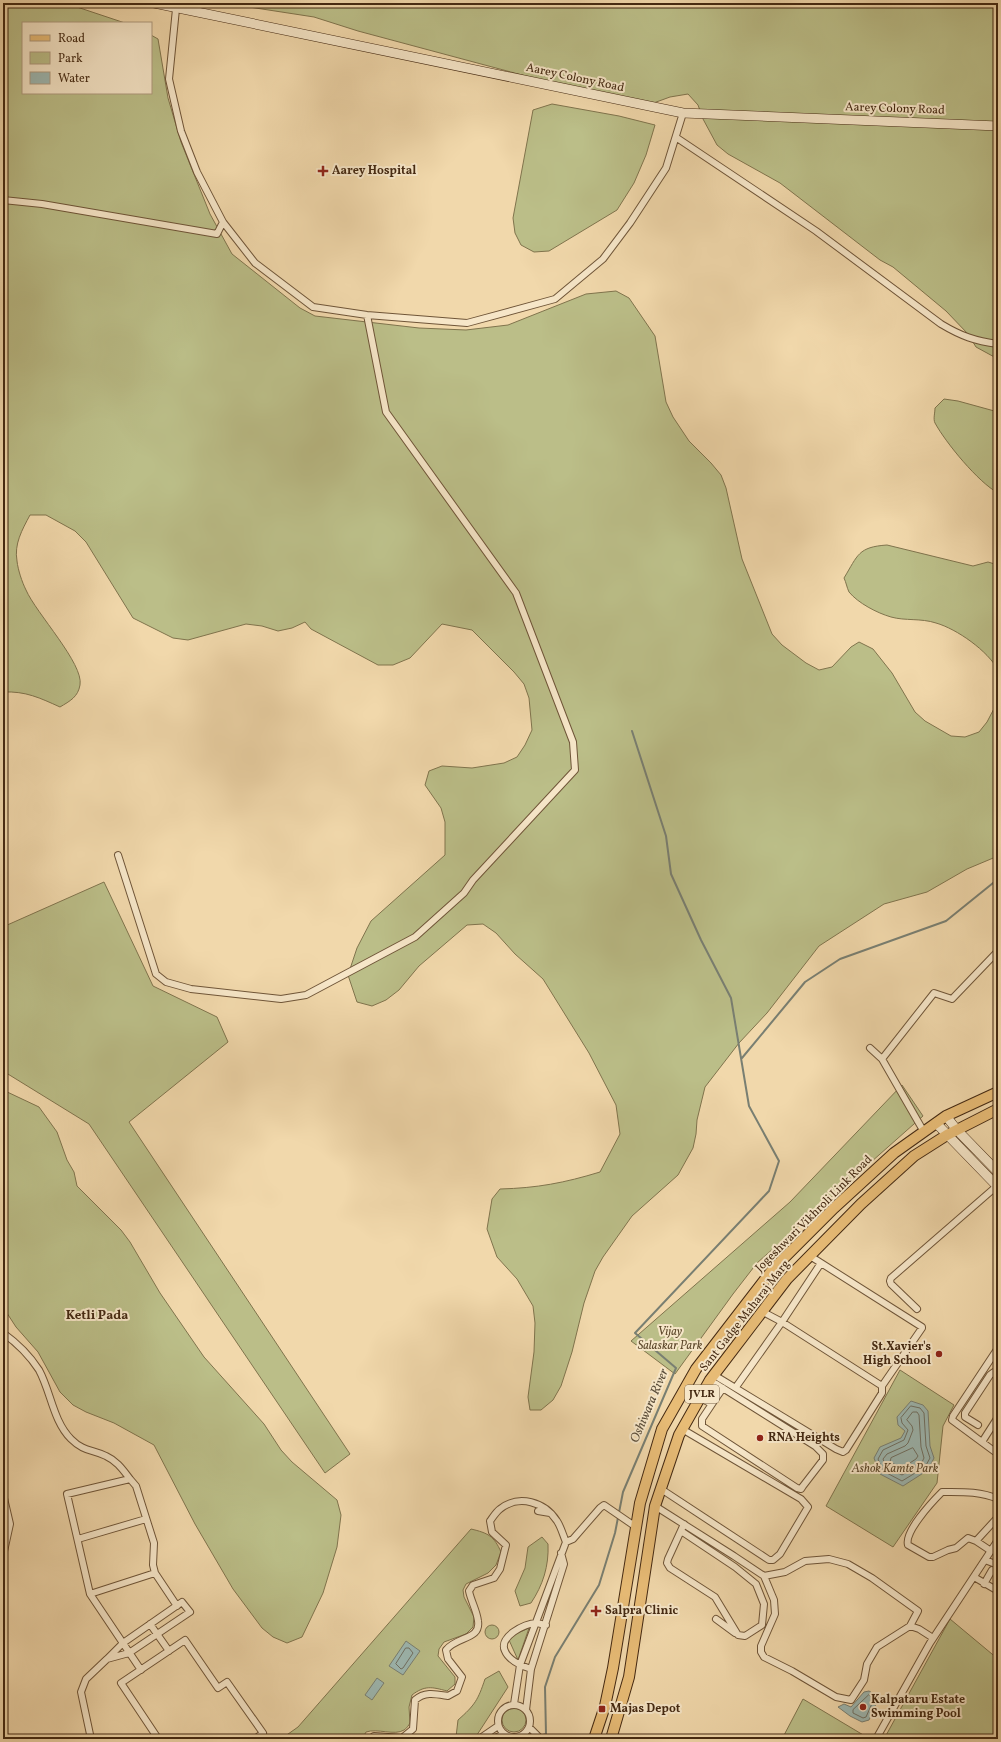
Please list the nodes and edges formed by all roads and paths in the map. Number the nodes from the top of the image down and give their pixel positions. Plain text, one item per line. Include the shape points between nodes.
1 (154, 3) edge
2 (176, 9) junction
3 (683, 113) junction
4 (998, 126) edge
5 (677, 138) junction
6 (3, 200) edge
7 (223, 222) junction
8 (367, 315) junction
9 (998, 344) edge
10 (118, 855) dead end
11 (998, 950) edge
12 (870, 1048) dead end
13 (882, 1059) junction
14 (998, 1092) edge
15 (998, 1109) edge
16 (946, 1116) junction
17 (936, 1123) junction
18 (957, 1130) junction
19 (924, 1132) junction
20 (948, 1135) junction
21 (998, 1172) edge
22 (998, 1186) edge
23 (810, 1256) junction
24 (821, 1263) junction
25 (917, 1310) dead end
26 (763, 1312) junction
27 (782, 1322) junction
28 (3, 1333) edge
29 (998, 1348) edge
30 (996, 1357) edge
31 (998, 1374) edge
32 (712, 1378) junction
33 (882, 1386) junction
34 (736, 1387) junction
35 (723, 1388) junction
36 (700, 1398) junction
37 (712, 1404) junction
38 (998, 1417) edge
39 (978, 1425) dead end
40 (682, 1429) junction
41 (982, 1442) junction
42 (998, 1454) edge
43 (130, 1479) junction
44 (661, 1489) junction
45 (3, 1494) edge
46 (998, 1499) edge
47 (655, 1506) junction
48 (538, 1511) dead end
49 (550, 1513) junction
50 (998, 1517) edge
51 (146, 1519) junction
52 (684, 1524) junction
53 (636, 1527) junction
54 (681, 1531) junction
55 (78, 1539) junction
56 (998, 1540) edge
57 (976, 1541) junction
58 (566, 1542) junction
59 (991, 1551) junction
60 (561, 1553) junction
61 (3, 1556) edge
62 (985, 1560) junction
63 (998, 1565) edge
64 (998, 1572) edge
65 (155, 1573) junction
66 (764, 1576) junction
67 (974, 1577) junction
68 (984, 1584) junction
69 (998, 1592) edge
70 (90, 1594) junction
71 (177, 1606) junction
72 (716, 1619) dead end
73 (536, 1623) junction
74 (150, 1624) junction
75 (546, 1626) junction
76 (910, 1626) junction
77 (157, 1634) junction
78 (738, 1635) junction
79 (933, 1638) junction
80 (123, 1643) junction
81 (169, 1651) junction
82 (129, 1653) junction
83 (107, 1659) junction
84 (520, 1665) junction
85 (531, 1669) junction
86 (141, 1670) junction
87 (514, 1704) junction
88 (526, 1710) junction
89 (498, 1726) junction
90 (531, 1729) junction
91 (504, 1734) junction
92 (527, 1736) edge
93 (540, 1738) edge
94 (91, 1739) edge
95 (154, 1739) edge
96 (255, 1739) edge
97 (370, 1739) edge
98 (479, 1739) edge
99 (493, 1739) edge
100 (594, 1739) edge
101 (611, 1739) edge
102 (876, 1739) edge

1 - 2 main road, Aarey Colony Road
2 - 3 main road, Aarey Colony Road
2 - 7 street via 169,79 181,130 197,172
3 - 4 main road, Aarey Colony Road
3 - 5 street
5 - 8 street via 666,168 603,259 554,299 467,323
5 - 9 street via 816,231 941,324 978,342
6 - 7 street via 42,204 217,234
7 - 8 street via 255,263 313,307
8 - 10 street via 386,412 516,593 573,742 575,770 473,880 464,893 415,937 306,995 281,999 191,989 166,982 156,974
11 - 13 street via 952,999 934,993
12 - 13 street
13 - 19 street
14 - 16 main road, Jogeshwari Vikhroli Link Road / JVLR
15 - 18 main road, Sant Gadge Maharaj Marg / JVLR
16 - 17 main road, Jogeshwari Vikhroli Link Road / JVLR
16 - 18 main road
17 - 19 main road, Jogeshwari Vikhroli Link Road / JVLR
17 - 20 main road
18 - 20 main road, Sant Gadge Maharaj Marg / JVLR
18 - 21 main road
19 - 53 main road, Jogeshwari Vikhroli Link Road / JVLR via 876,1169 773,1269 696,1369 662,1429 640,1503
20 - 22 main road
20 - 23 main road, Sant Gadge Maharaj Marg / JVLR via 914,1156 861,1204
22 - 25 street via 891,1278 891,1284
23 - 24 street
23 - 26 main road, Sant Gadge Maharaj Marg / JVLR via 787,1279
24 - 27 street
24 - 33 street via 922,1326
26 - 27 street
26 - 32 main road, Sant Gadge Maharaj Marg / JVLR
27 - 33 street
27 - 34 street
28 - 43 street via 17,1343 38,1370 62,1425 71,1438 86,1450 116,1462
29 - 30 street
30 - 41 street via 952,1418 955,1424
31 - 39 street via 994,1372 990,1375 965,1413 965,1417
32 - 34 street
32 - 35 street
32 - 36 main road, Sant Gadge Maharaj Marg / JVLR
33 - 34 street via 882,1393 843,1452
35 - 37 street
35 - 37 street via 815,1446 823,1454 823,1460 803,1486 798,1488 702,1426 702,1419
36 - 37 street
36 - 40 main road, Sant Gadge Maharaj Marg / JVLR
38 - 41 street
40 - 44 main road, Sant Gadge Maharaj Marg / JVLR
40 - 44 street via 801,1499 808,1506 780,1554 769,1560
41 - 42 street
43 - 51 street via 136,1486
43 - 55 street via 68,1494
44 - 47 main road, Sant Gadge Maharaj Marg / JVLR
45 - 61 street via 10,1524
46 - 57 street via 986,1494 942,1492 907,1537 908,1545 929,1557 956,1548 968,1538
47 - 52 street
47 - 101 main road, Sant Gadge Maharaj Marg / JVLR via 629,1677
48 - 49 street
49 - 58 street
49 - 97 street via 530,1501 513,1503 500,1509 490,1521 492,1532 506,1545 500,1569 494,1578 473,1585 469,1591 478,1620 475,1634 451,1644 446,1650 448,1659 462,1677 457,1691 448,1696 422,1694 415,1700 413,1729 402,1738 374,1736
50 - 57 street
51 - 55 street
51 - 65 street via 154,1542
52 - 54 street
52 - 66 street
53 - 58 street via 606,1506 601,1506 573,1539
53 - 100 main road, Jogeshwari Vikhroli Link Road / JVLR via 613,1668 605,1706
54 - 78 street via 668,1559 668,1566 715,1597
54 - 78 street via 756,1584 764,1604 763,1622 760,1627 745,1636
55 - 70 street
56 - 59 street
57 - 59 street
58 - 60 street
59 - 62 street
60 - 73 street
60 - 75 street via 564,1564
62 - 63 street
62 - 67 street
64 - 68 street via 992,1570
65 - 70 street
65 - 71 street
66 - 76 street via 785,1572 806,1561 829,1559 848,1564 918,1611
66 - 76 street via 774,1600 775,1614 761,1646 761,1652 764,1657 836,1697 851,1700 864,1680 867,1664 877,1647
67 - 68 street
67 - 79 street
68 - 69 street
70 - 80 street
71 - 74 street
71 - 77 street via 182,1602 190,1612
72 - 78 street
73 - 75 street
73 - 84 street
73 - 84 street via 512,1632 505,1642 508,1656
74 - 77 street
74 - 80 street
75 - 85 street
76 - 79 street
77 - 81 street
77 - 82 street
79 - 102 street
80 - 82 street
80 - 83 street
81 - 86 street
81 - 96 street via 185,1640 218,1688 227,1682 263,1733
82 - 83 street
82 - 86 street
83 - 94 street via 86,1678 80,1692
84 - 85 street
84 - 87 street
85 - 88 street
86 - 95 street via 120,1683 157,1737
87 - 88 street
87 - 89 street via 500,1711
88 - 90 street via 530,1716
89 - 91 street
89 - 98 street
90 - 92 street
90 - 93 street
91 - 92 street via 513,1737
91 - 99 street

